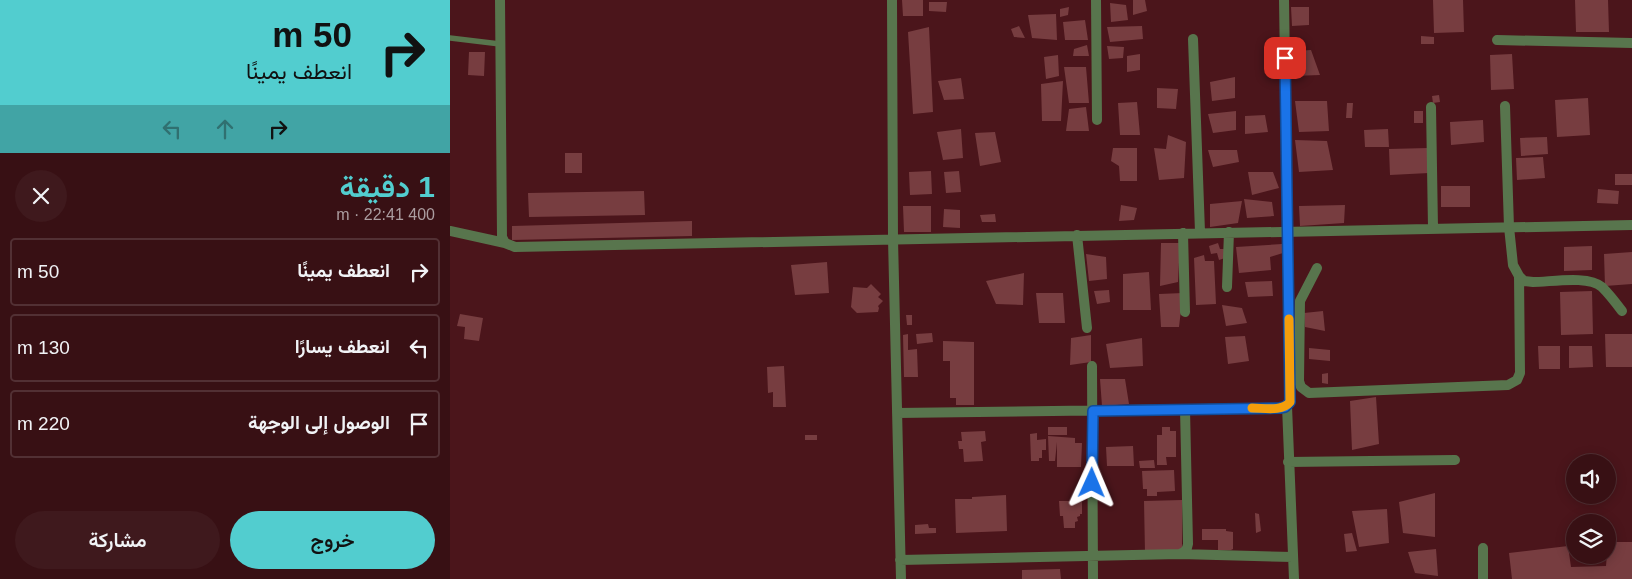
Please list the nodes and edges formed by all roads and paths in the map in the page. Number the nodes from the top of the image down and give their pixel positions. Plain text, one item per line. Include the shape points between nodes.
1 (500, 0) edge
2 (892, 0) edge
3 (1096, 0) edge
4 (1284, 0) edge
5 (450, 38) edge
6 (1193, 39) dead end
7 (1497, 40) dead end
8 (1632, 43) edge
9 (500, 44) junction
10 (1505, 106) dead end
11 (1431, 107) dead end
12 (1097, 120) dead end
13 (1632, 225) edge
14 (1509, 227) junction
15 (1433, 228) junction
16 (450, 230) edge
17 (1288, 231) junction
18 (1200, 232) junction
19 (1229, 232) junction
20 (1183, 233) junction
21 (1077, 235) junction
22 (893, 239) junction
23 (504, 243) junction
24 (1317, 268) dead end
25 (1519, 276) junction
26 (1226, 287) dead end
27 (1622, 311) dead end
28 (1185, 312) dead end
29 (1087, 328) dead end
30 (1092, 366) dead end
31 (1287, 406) junction
32 (1185, 409) junction
33 (1093, 411) junction
34 (896, 413) junction
35 (1455, 460) dead end
36 (1288, 462) junction
37 (1483, 548) dead end
38 (1180, 554) junction
39 (1092, 556) junction
40 (1293, 557) junction
41 (900, 560) junction
42 (901, 579) edge
43 (1092, 579) edge
44 (1294, 579) edge
45 (1483, 579) edge

1 - 9 street
2 - 22 street
3 - 12 street
4 - 17 street
5 - 9 lane
6 - 18 street
7 - 8 street
9 - 23 street
10 - 14 street
11 - 15 street
13 - 14 street
14 - 15 street
14 - 25 street via 1513,265
15 - 17 street
16 - 23 street
17 - 19 street
17 - 31 street via 1290,402
18 - 19 street
18 - 20 street
19 - 26 street
20 - 21 street
20 - 28 street
21 - 22 street
21 - 29 street
22 - 23 street via 515,247
22 - 34 street
24 - 25 street via 1300,301 1299,381 1309,393 1508,385 1520,373
25 - 27 street via 1524,281 1533,282 1586,280 1602,287
30 - 33 street
31 - 32 street
31 - 36 street
32 - 33 street
32 - 38 street via 1188,544 1187,550
33 - 34 street
33 - 39 street
34 - 41 street
35 - 36 street
36 - 40 street
37 - 45 street
38 - 39 street
38 - 40 street
39 - 41 street
39 - 43 street
40 - 44 street
41 - 42 street

